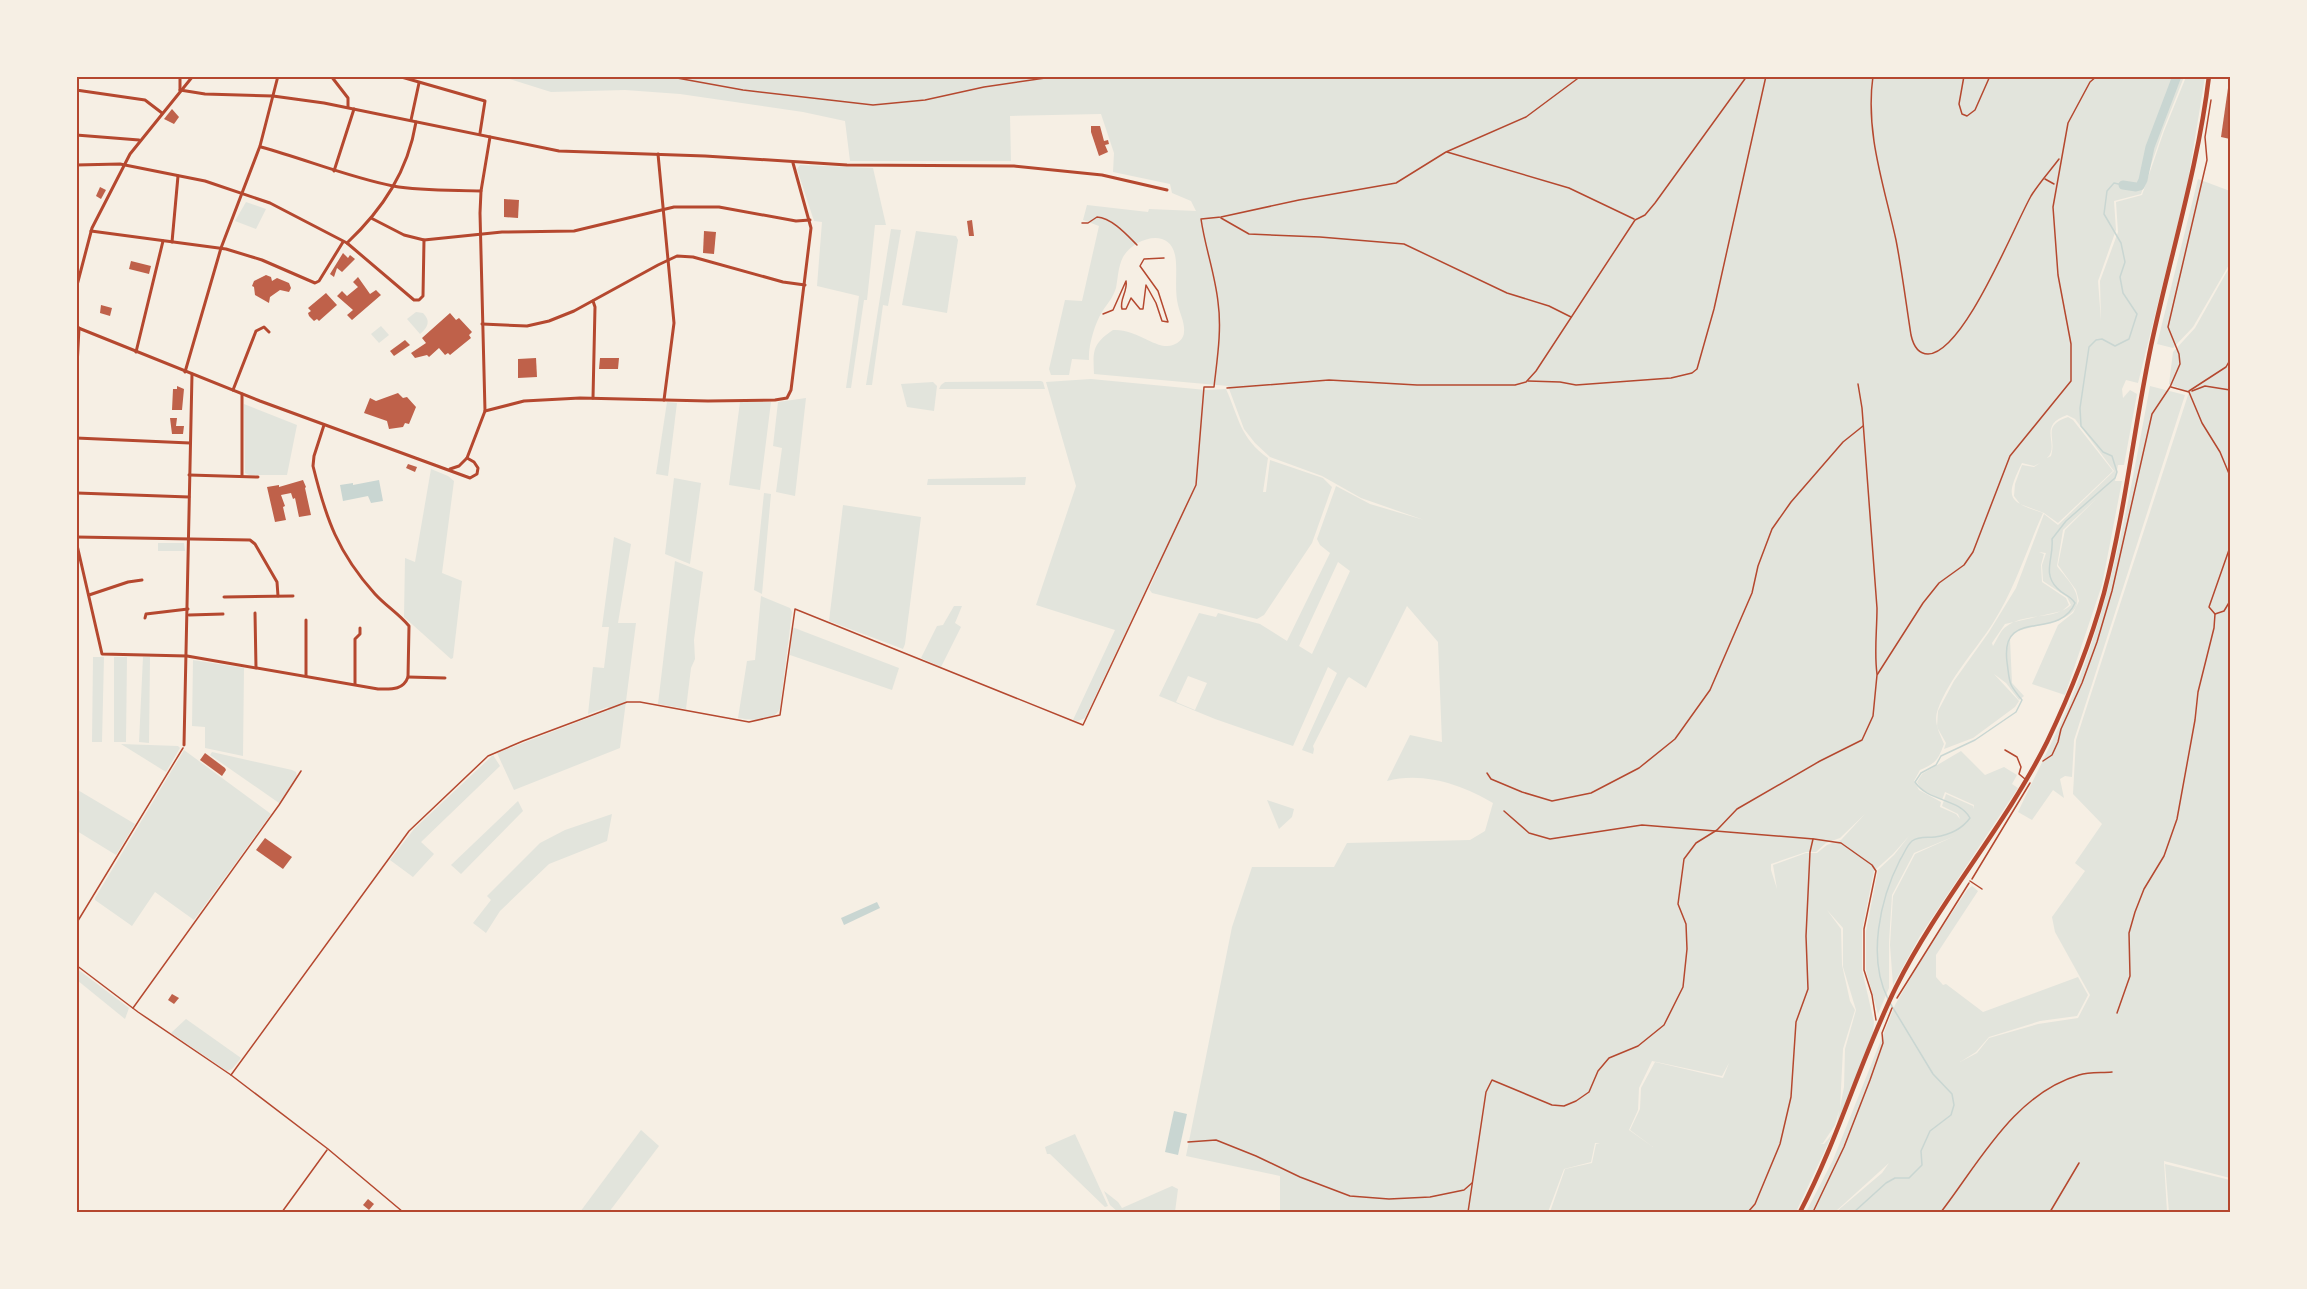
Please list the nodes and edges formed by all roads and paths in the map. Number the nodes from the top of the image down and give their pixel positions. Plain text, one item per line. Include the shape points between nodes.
1 (180, 76) edge
2 (193, 76) edge
3 (278, 76) edge
4 (331, 76) edge
5 (398, 76) edge
6 (666, 76) edge
7 (1059, 76) edge
8 (1581, 76) edge
9 (1747, 76) edge
10 (1766, 76) edge
11 (1873, 76) edge
12 (1965, 76) edge
13 (1990, 76) edge
14 (2088, 76) edge
15 (2097, 76) edge
16 (2209, 76) edge
17 (2090, 82) junction
18 (419, 83) junction
19 (76, 90) edge
20 (180, 90) junction
21 (273, 96) junction
22 (348, 107) junction
23 (354, 108) junction
24 (162, 113) junction
25 (411, 120) junction
26 (416, 121) junction
27 (479, 134) junction
28 (76, 135) edge
29 (490, 137) junction
30 (2205, 137) dead end
31 (139, 140) junction
32 (260, 146) junction
33 (1446, 152) junction
34 (658, 154) junction
35 (2060, 159) junction
36 (793, 163) junction
37 (76, 165) edge
38 (124, 165) junction
39 (334, 171) junction
40 (178, 176) junction
41 (2044, 178) junction
42 (2055, 185) junction
43 (394, 186) junction
44 (1167, 190) dead end
45 (481, 191) junction
46 (243, 192) junction
47 (663, 208) junction
48 (1221, 217) junction
49 (371, 218) junction
50 (810, 220) junction
51 (1635, 220) junction
52 (1082, 223) dead end
53 (91, 231) junction
54 (480, 233) junction
55 (424, 240) junction
56 (163, 241) junction
57 (172, 242) junction
58 (345, 242) junction
59 (1137, 245) dead end
60 (221, 248) junction
61 (1164, 258) dead end
62 (668, 259) junction
63 (806, 285) junction
64 (77, 287) edge
65 (593, 300) junction
66 (1103, 314) dead end
67 (1571, 317) junction
68 (482, 324) junction
69 (78, 328) edge
70 (269, 332) dead end
71 (77, 335) edge
72 (136, 352) junction
73 (2230, 360) edge
74 (185, 372) junction
75 (192, 374) junction
76 (1527, 381) junction
77 (1858, 384) dead end
78 (76, 386) edge
79 (1227, 388) dead end
80 (233, 390) junction
81 (2230, 390) edge
82 (2189, 392) junction
83 (76, 393) edge
84 (242, 393) junction
85 (593, 398) junction
86 (664, 400) junction
87 (484, 411) junction
88 (76, 417) edge
89 (324, 425) junction
90 (1863, 426) junction
91 (76, 438) edge
92 (190, 443) junction
93 (467, 458) junction
94 (448, 469) junction
95 (189, 476) junction
96 (242, 476) junction
97 (2230, 476) edge
98 (258, 477) dead end
99 (76, 493) edge
100 (189, 497) junction
101 (77, 537) edge
102 (189, 541) junction
103 (2230, 547) edge
104 (142, 580) dead end
105 (89, 595) junction
106 (279, 596) junction
107 (292, 596) dead end
108 (224, 597) dead end
109 (2230, 601) edge
110 (188, 609) junction
111 (255, 613) dead end
112 (223, 614) dead end
113 (2215, 614) junction
114 (188, 615) junction
115 (145, 618) dead end
116 (306, 620) dead end
117 (360, 628) dead end
118 (187, 656) junction
119 (256, 668) junction
120 (1877, 675) junction
121 (306, 676) junction
122 (408, 677) junction
123 (445, 678) dead end
124 (355, 685) junction
125 (184, 745) joint
126 (2006, 750) dead end
127 (300, 771) dead end
128 (1487, 773) dead end
129 (2034, 777) dead end
130 (2026, 780) junction
131 (1504, 811) dead end
132 (1717, 830) junction
133 (1814, 839) junction
134 (1970, 881) junction
135 (1982, 889) dead end
136 (76, 924) edge
137 (76, 965) edge
138 (1896, 999) dead end
139 (132, 1008) junction
140 (1892, 1009) dead end
141 (2117, 1013) dead end
142 (1885, 1019) junction
143 (1876, 1022) dead end
144 (2112, 1072) dead end
145 (231, 1075) junction
146 (1188, 1142) dead end
147 (328, 1149) junction
148 (2079, 1163) dead end
149 (1474, 1182) junction
150 (282, 1212) edge
151 (403, 1212) edge
152 (1468, 1212) edge
153 (1748, 1212) edge
154 (1800, 1212) edge
155 (1813, 1212) edge
156 (1941, 1212) edge
157 (2050, 1212) edge

1 - 20 street
2 - 20 street
3 - 21 street
4 - 22 street via 348,98
5 - 18 street
6 - 7 path via 743,90 873,105 925,100
8 - 33 path via 1521,120
9 - 51 path via 1652,207
10 - 76 path via 1718,294 1697,369 1673,378 1579,385
11 - 41 path via 1872,138 1912,338 1922,353 1940,350 1959,330 1989,284 2032,194
12 - 13 path via 1959,106 1965,116 1976,108
14 - 17 path
15 - 17 path
16 - 130 main road via 2197,156 2151,345 2104,592 2071,688
17 - 35 path via 2068,123
18 - 25 street
18 - 27 street via 486,102
19 - 24 street via 145,100
20 - 21 street
20 - 24 street
21 - 22 street
21 - 32 street
22 - 23 street
23 - 25 street
23 - 39 street
24 - 31 street
25 - 26 street
26 - 27 street
26 - 43 street via 408,157
27 - 29 street
28 - 31 street
29 - 34 street via 559,151
29 - 45 street
30 - 82 path via 2207,160 2168,327 2180,354 2170,387
31 - 38 street
32 - 39 street
32 - 46 street
33 - 48 path via 1392,185
33 - 51 path via 1569,188
34 - 36 street
34 - 47 street
35 - 41 path
35 - 42 path
36 - 44 street via 1014,166 1102,175
36 - 50 street
37 - 38 street
38 - 40 street
38 - 53 street
39 - 43 street
40 - 46 street
40 - 57 street
41 - 42 path
42 - 120 path via 2058,275 2071,344 2071,381 2010,456 1964,565 1939,583 1923,603
43 - 45 street
43 - 49 street
45 - 54 street
46 - 58 street
46 - 60 street
47 - 50 street via 713,206
47 - 54 street via 574,231
47 - 62 street
48 - 67 path via 1249,234 1404,244 1510,294
48 - 145 path via 1201,219 1219,325 1214,387 1204,387 1198,479 1083,725 795,609 780,715 752,722 640,702 619,704 491,754 409,831
49 - 55 street via 404,235
49 - 58 street
50 - 63 street
51 - 67 path
52 - 59 path via 1102,217
53 - 56 street
53 - 64 street
54 - 55 street
54 - 68 street
55 - 58 street via 423,296 416,301
56 - 57 street
56 - 72 street
57 - 60 street
58 - 60 street via 319,281 313,283
60 - 74 street
61 - 66 path via 1144,259 1140,266 1158,291 1168,322 1162,321 1148,285 1143,309 1131,298 1122,309 1126,281 1113,310
62 - 63 street via 693,257
62 - 65 street
62 - 86 street via 674,323
63 - 86 street via 787,398
65 - 68 street via 542,323
65 - 85 street
67 - 76 path
68 - 87 street
69 - 71 street
69 - 72 street
70 - 80 street via 263,327 255,333
71 - 78 street
72 - 74 street
73 - 82 path via 2226,367
74 - 75 street
75 - 80 street
75 - 92 street
76 - 79 path via 1510,385 1417,385 1325,380
77 - 90 path
80 - 84 street
81 - 82 path via 2205,386
82 - 97 path
83 - 88 street
84 - 89 street
84 - 96 street
85 - 86 street
85 - 87 street via 524,401
87 - 93 street
89 - 94 street
89 - 122 street via 312,463 326,511 349,562 409,626
90 - 120 path via 1877,609
90 - 128 path via 1843,442 1772,529 1752,593 1710,690 1676,739 1639,768 1591,793 1552,801 1522,792
91 - 92 street
92 - 95 street
93 - 94 street
93 - 94 street via 478,468 474,477 466,478
95 - 96 street
95 - 100 street
96 - 98 street
99 - 100 street
99 - 101 street
100 - 102 street
101 - 102 street
101 - 105 street
102 - 106 street via 252,541 276,579
102 - 110 street
103 - 113 path via 2211,597 2209,606
104 - 105 street
105 - 118 street via 102,654
106 - 107 street
106 - 108 street
109 - 113 path
110 - 114 street
110 - 115 street via 146,614
111 - 119 street
112 - 114 street
113 - 141 path via 2177,819 2164,856 2135,912 2129,933 2130,976
114 - 118 street
116 - 121 street
117 - 124 street via 355,639
118 - 119 street
118 - 125 street
119 - 121 street
120 - 132 path via 1873,716 1862,740 1737,809
121 - 124 street
122 - 123 street
122 - 124 street via 402,687
125 - 136 path
126 - 130 lane via 2017,757 2019,774
127 - 139 path
129 - 134 path
130 - 142 main road via 1923,939 1894,991
131 - 132 path via 1529,833 1551,839 1642,825
132 - 133 path
132 - 149 path via 1696,843 1684,859 1678,904 1686,924 1683,987 1664,1025 1638,1046 1609,1058 1589,1092 1564,1106 1552,1105 1492,1080 1486,1092
133 - 143 path via 1841,843 1876,871 1864,929 1864,970
133 - 153 path via 1806,936 1808,989 1796,1022 1791,1097 1780,1144
134 - 135 lane
134 - 138 path
137 - 139 path
139 - 145 path
140 - 142 path
142 - 154 main road
142 - 155 path via 1883,1043 1870,1080
144 - 156 path via 2081,1074 2052,1085 1989,1145
145 - 147 path
146 - 149 path via 1216,1140 1350,1196 1430,1197 1464,1190
147 - 150 path
147 - 151 path
148 - 157 path
149 - 152 path

